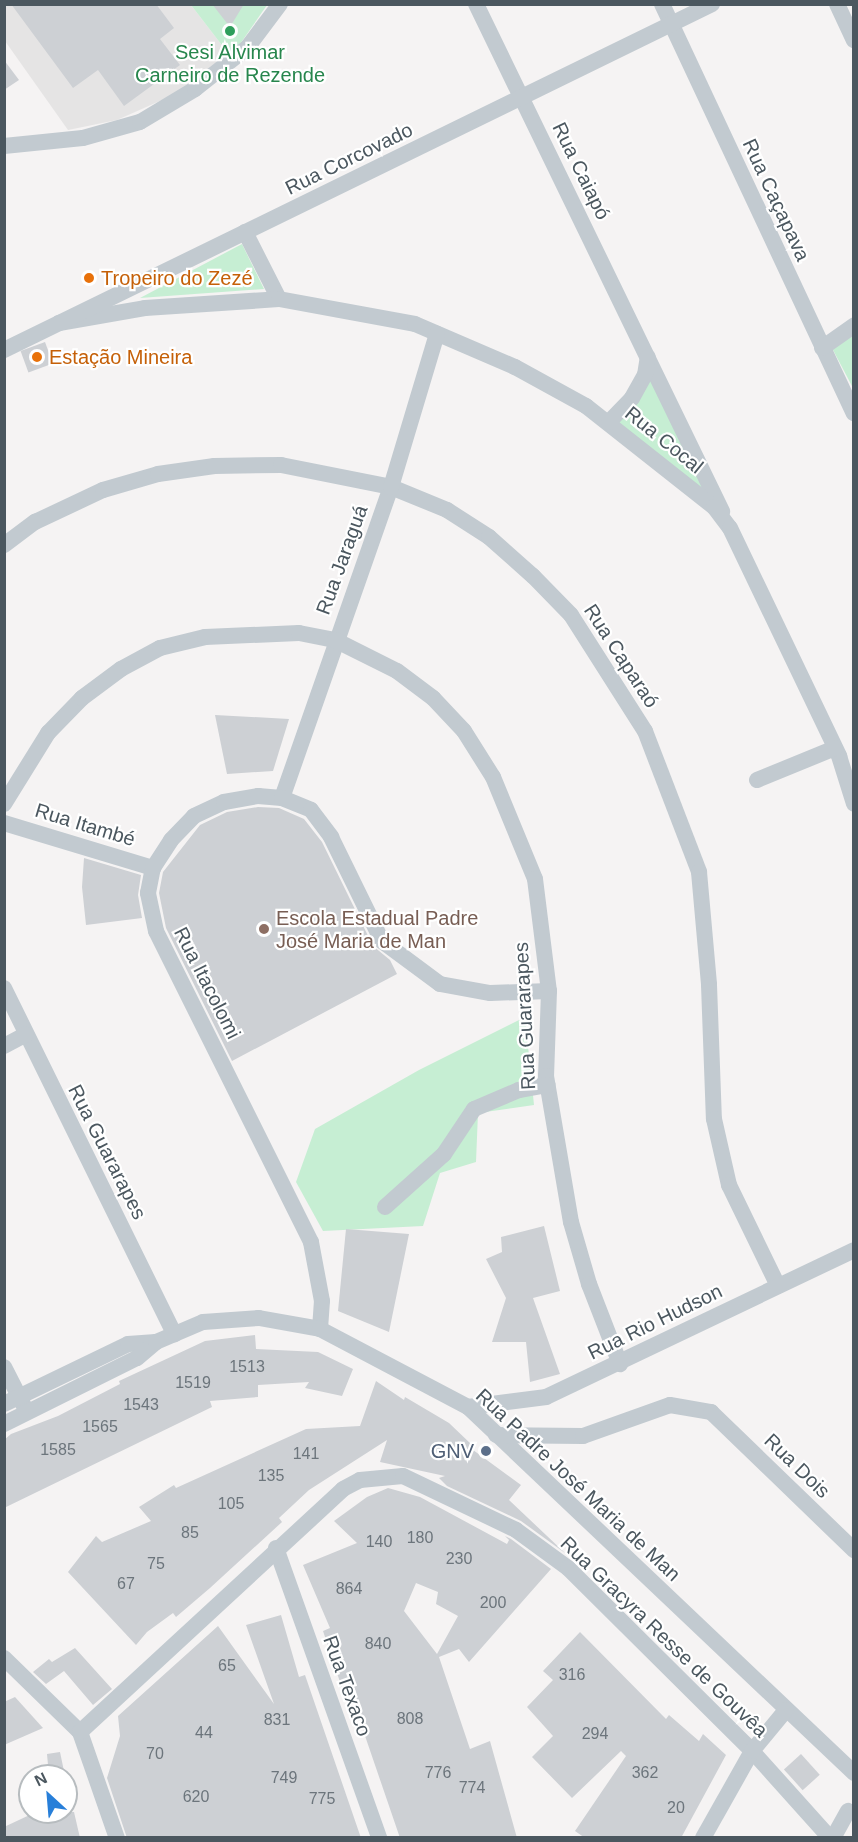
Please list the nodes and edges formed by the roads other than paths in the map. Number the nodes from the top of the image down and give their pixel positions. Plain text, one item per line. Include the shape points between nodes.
1 (280, 4) edge
2 (476, 4) edge
3 (662, 4) edge
4 (712, 4) edge
5 (837, 4) edge
6 (672, 24) junction
7 (854, 40) edge
8 (522, 99) junction
9 (4, 146) edge
10 (245, 232) junction
11 (279, 299) junction
12 (59, 323) junction
13 (854, 326) edge
14 (437, 334) junction
15 (822, 348) junction
16 (4, 350) edge
17 (648, 357) junction
18 (854, 413) edge
19 (609, 422) junction
20 (391, 487) junction
21 (730, 528) junction
22 (4, 545) edge
23 (335, 640) junction
24 (835, 748) junction
25 (757, 780) dead end
26 (282, 798) junction
27 (4, 804) edge
28 (854, 804) edge
29 (4, 823) edge
30 (153, 868) junction
31 (4, 988) edge
32 (549, 991) junction
33 (25, 1035) junction
34 (4, 1046) edge
35 (548, 1085) junction
36 (385, 1207) dead end
37 (854, 1250) edge
38 (778, 1286) junction
39 (320, 1329) junction
40 (174, 1334) junction
41 (156, 1342) junction
42 (620, 1364) junction
43 (4, 1367) edge
44 (12, 1400) edge
45 (468, 1407) junction
46 (27, 1413) junction
47 (4, 1424) edge
48 (496, 1435) junction
49 (276, 1548) junction
50 (854, 1550) edge
51 (4, 1658) edge
52 (786, 1710) junction
53 (80, 1732) junction
54 (752, 1751) junction
55 (854, 1773) edge
56 (852, 1807) edge
57 (117, 1838) edge
58 (379, 1838) edge
59 (703, 1838) edge
60 (831, 1838) edge

1 - 9 street via 247,48 195,89 140,122 83,138
2 - 8 street, Rua Caiapó
3 - 6 street, Rua Caçapava
4 - 6 street, Rua Corcovado
5 - 7 street
6 - 8 street, Rua Corcovado
6 - 15 street, Rua Caçapava
8 - 10 street, Rua Corcovado
8 - 17 street, Rua Caiapó
10 - 11 street
10 - 12 street, Rua Corcovado
11 - 12 street, Rua Cocal via 145,308
11 - 14 street, Rua Cocal via 415,324
12 - 16 street, Rua Corcovado
13 - 15 street
14 - 19 street, Rua Cocal via 515,367
14 - 20 street, Rua Jaraguá
15 - 18 street, Rua Caçapava
17 - 19 street via 645,375 632,398
17 - 21 street, Rua Caiapó
19 - 21 street, Rua Cocal via 714,507
20 - 22 street, Rua Caparaó via 281,465 214,466 158,474 103,490 35,522
20 - 23 street, Rua Jaraguá
20 - 38 street, Rua Caparaó via 447,510 489,537 533,576 571,615 645,731 699,872 709,985 714,1119 729,1185
21 - 24 street, Rua Cocal
23 - 26 street, Rua Jaraguá
23 - 27 street, Rua Guararapes via 299,633 253,633 205,637 160,648 121,669 75,705 48,733
23 - 32 street, Rua Guararapes via 397,671 433,698 464,731 493,777 535,879
24 - 25 street
24 - 28 street, Rua Cocal
26 - 30 street, Rua Itacolomi via 258,796 224,802 194,816 171,840
26 - 32 street, Rua Itacolomi via 311,810 331,837 382,941 440,984 490,993
29 - 30 street, Rua Itambé
30 - 39 street, Rua Itacolomi via 148,893 156,931 311,1242 322,1301
31 - 33 street, Rua Guararapes
32 - 35 street, Rua Guararapes
33 - 34 street
33 - 40 street, Rua Guararapes
35 - 36 street via 519,1089 474,1109 444,1154
35 - 42 street, Rua Guararapes via 571,1222 589,1284
37 - 38 street, Rua Rio Hudson
38 - 42 street, Rua Rio Hudson
39 - 40 street, Rua Padre José Maria de Man via 282,1320 233,1318 203,1322
39 - 45 street, Rua Padre José Maria de Man
40 - 41 street, Rua Padre José Maria de Man
41 - 44 street, Rua Padre José Maria de Man via 128,1344
41 - 46 street, Rua Padre José Maria de Man via 137,1358
42 - 45 street, Rua Rio Hudson via 546,1397
43 - 44 street
44 - 46 street
45 - 48 street, Rua Padre José Maria de Man
46 - 47 street, Rua Padre José Maria de Man
48 - 50 street, Rua Dois via 583,1436 670,1405 711,1412
48 - 52 street, Rua Padre José Maria de Man
49 - 53 street, Rua Gracyra Resse de Gouvêa
49 - 54 street, Rua Gracyra Resse de Gouvêa via 343,1489 360,1480 404,1476 424,1483 516,1530 568,1568
49 - 58 street, Rua Texaco
51 - 53 street
52 - 54 street
52 - 55 street, Rua Padre José Maria de Man
53 - 57 street
54 - 59 street
54 - 60 street, Rua Gracyra Resse de Gouvêa
56 - 60 street

